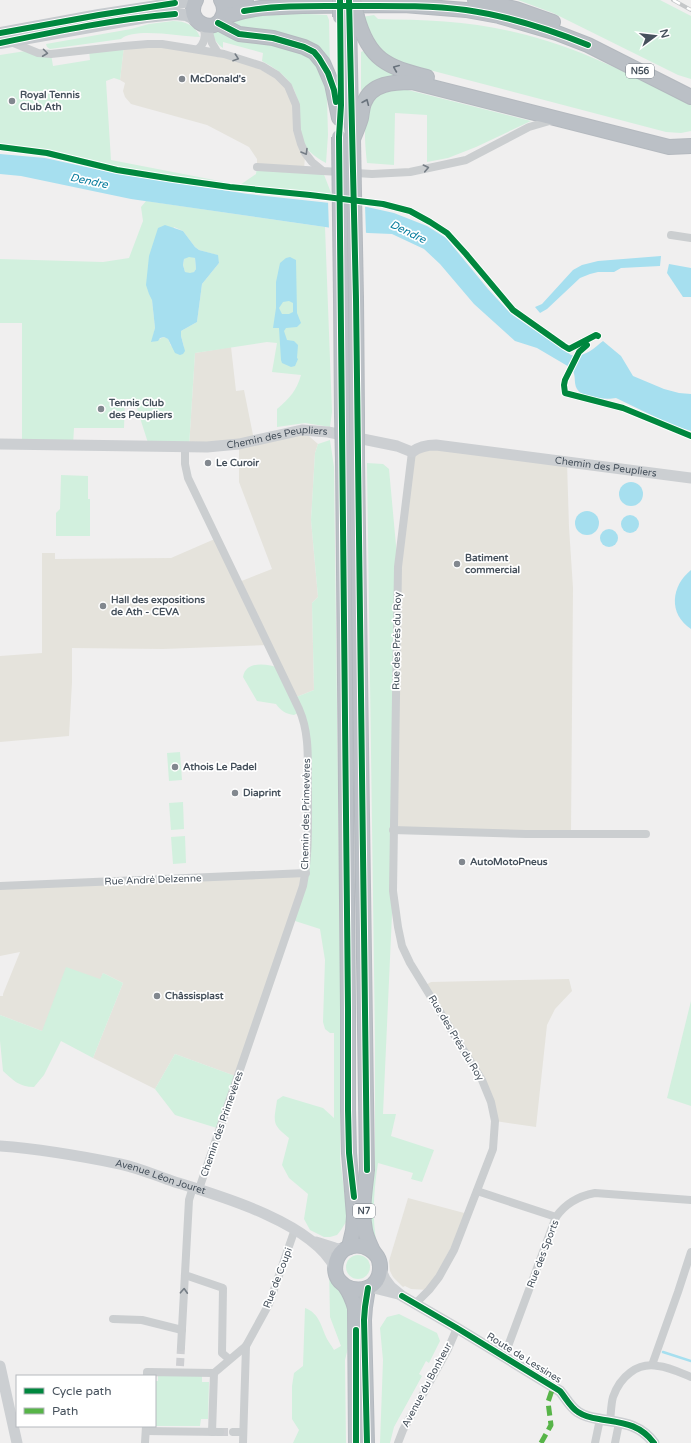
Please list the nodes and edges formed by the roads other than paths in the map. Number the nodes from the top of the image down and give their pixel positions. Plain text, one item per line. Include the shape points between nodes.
1 (196, 0) edge
2 (222, 0) edge
3 (246, 0) edge
4 (340, 0) edge
5 (349, 0) edge
6 (353, 0) edge
7 (483, 1) edge
8 (349, 17) junction
9 (209, 22) junction
10 (3, 39) edge
11 (198, 50) junction
12 (218, 53) junction
13 (691, 86) edge
14 (691, 97) edge
15 (340, 118) junction
16 (556, 119) junction
17 (346, 138) junction
18 (691, 138) edge
19 (691, 146) edge
20 (257, 167) dead end
21 (323, 171) junction
22 (671, 235) dead end
23 (691, 238) edge
24 (0, 444) edge
25 (185, 447) junction
26 (412, 452) junction
27 (691, 478) edge
28 (393, 830) junction
29 (646, 834) dead end
30 (306, 873) junction
31 (0, 886) edge
32 (0, 1146) edge
33 (196, 1188) junction
34 (477, 1191) junction
35 (691, 1200) edge
36 (556, 1218) junction
37 (295, 1229) junction
38 (312, 1240) junction
39 (346, 1248) junction
40 (373, 1251) junction
41 (691, 1252) edge
42 (335, 1268) junction
43 (380, 1268) junction
44 (185, 1275) junction
45 (344, 1286) junction
46 (369, 1287) junction
47 (402, 1296) junction
48 (415, 1304) junction
49 (113, 1319) dead end
50 (457, 1328) junction
51 (182, 1330) junction
52 (246, 1346) junction
53 (182, 1347) tunnel mouth
54 (504, 1357) junction
55 (230, 1359) junction
56 (652, 1365) junction
57 (0, 1366) edge
58 (214, 1373) junction
59 (147, 1375) edge
60 (691, 1376) edge
61 (610, 1421) junction
62 (146, 1428) edge
63 (233, 1432) tunnel mouth
64 (243, 1432) junction
65 (17, 1443) edge
66 (145, 1443) edge
67 (243, 1443) edge
68 (356, 1443) edge
69 (367, 1443) edge
70 (398, 1443) edge
71 (595, 1443) edge
72 (615, 1443) edge
73 (654, 1443) edge

1 - 9 highway via 193,9
1 - 10 main road via 98,14
2 - 3 highway
2 - 9 highway via 224,8
4 - 8 highway, N7, bridge
5 - 8 highway
6 - 8 highway, bridge
7 - 13 highway, N56 via 516,9 557,24
8 - 15 highway, N7
8 - 17 highway, N7 via 351,118
18 -> 8 highway via 668,140 399,70 374,53
9 - 10 main road, N56 via 175,14
9 - 11 street via 202,46
9 - 12 street via 212,43
9 - 14 highway, N56 via 244,11 302,6 404,5 499,16 588,45
9 - 15 highway via 240,34 273,38 314,52 323,63 332,84
10 -> 11 street via 45,54 154,44
11 - 12 street
12 -> 21 street via 262,66 281,78 294,100 300,144 305,154
15 - 17 highway, N7
17 -> 16 highway via 361,120 368,96 380,86 398,82 412,82
16 - 19 highway via 669,146
21 -> 16 street via 372,174 410,172 466,160 529,127
17 - 39 highway, N7, bridge via 341,299 347,1072 354,1216 353,1230
17 - 40 highway, N7, bridge via 356,299 366,1170 364,1216 366,1234
20 - 21 street
22 - 23 street
24 - 25 street, Chemin des Peupliers
25 - 26 street, Chemin des Peupliers via 239,444 302,430 351,436
25 - 30 street, Chemin des Primevères via 188,478 305,723 308,748
26 - 27 street, Chemin des Peupliers via 423,446 436,445
26 - 28 street, Rue des Prés du Roy via 398,567
28 - 29 street
28 - 34 street, Rue des Prés du Roy via 393,892 402,946 482,1080 492,1106 495,1121 493,1149
30 - 31 street, Rue André Delzenne
30 - 33 street, Chemin des Primevères via 300,899
32 - 33 street, Avenue Léon Jouret via 33,1148 122,1164
33 - 37 street, Avenue Léon Jouret via 261,1212
33 - 44 street via 189,1200
34 - 36 street
34 - 48 street, Rue des Prés du Roy via 447,1265
35 - 36 street, Rue des Sports via 595,1193 576,1200 561,1210
36 - 54 street, Rue des Sports
37 - 38 street, Avenue Léon Jouret
37 - 52 street, Rue de Coupi via 269,1304
38 - 39 street, Avenue Léon Jouret via 335,1248
38 - 42 street, Avenue Léon Jouret via 330,1258
39 - 40 highway via 362,1246
39 - 42 highway via 339,1255
40 - 43 highway
41 - 56 street
42 - 45 highway via 338,1279
43 - 46 highway via 378,1277
43 - 47 street, Route de Lessines via 385,1279
51 -> 44 street
44 - 55 street via 223,1288 222,1353
45 - 46 highway via 356,1290
45 - 68 highway via 352,1299 356,1316
46 - 47 street, Route de Lessines
46 - 69 highway via 364,1320
47 - 48 street, Route de Lessines
48 - 50 street, Route de Lessines
49 - 51 street via 142,1320
50 - 54 street, Route de Lessines
50 - 70 street, Avenue du Bonheur
51 - 53 street
52 - 55 street, Rue de Coupi
52 - 64 street, Rue de Coupi
54 - 61 street, Route de Lessines via 560,1391 578,1413
55 - 58 street, Rue de Coupi
56 - 60 street
56 - 61 street via 635,1369 618,1384
57 - 65 street
58 - 59 street via 180,1369 147,1372
58 - 62 street via 216,1432
61 - 71 street
61 - 72 street
61 - 73 street, Route de Lessines via 633,1425
62 - 66 street
63 - 64 street
64 - 67 street, Rue de Coupi

